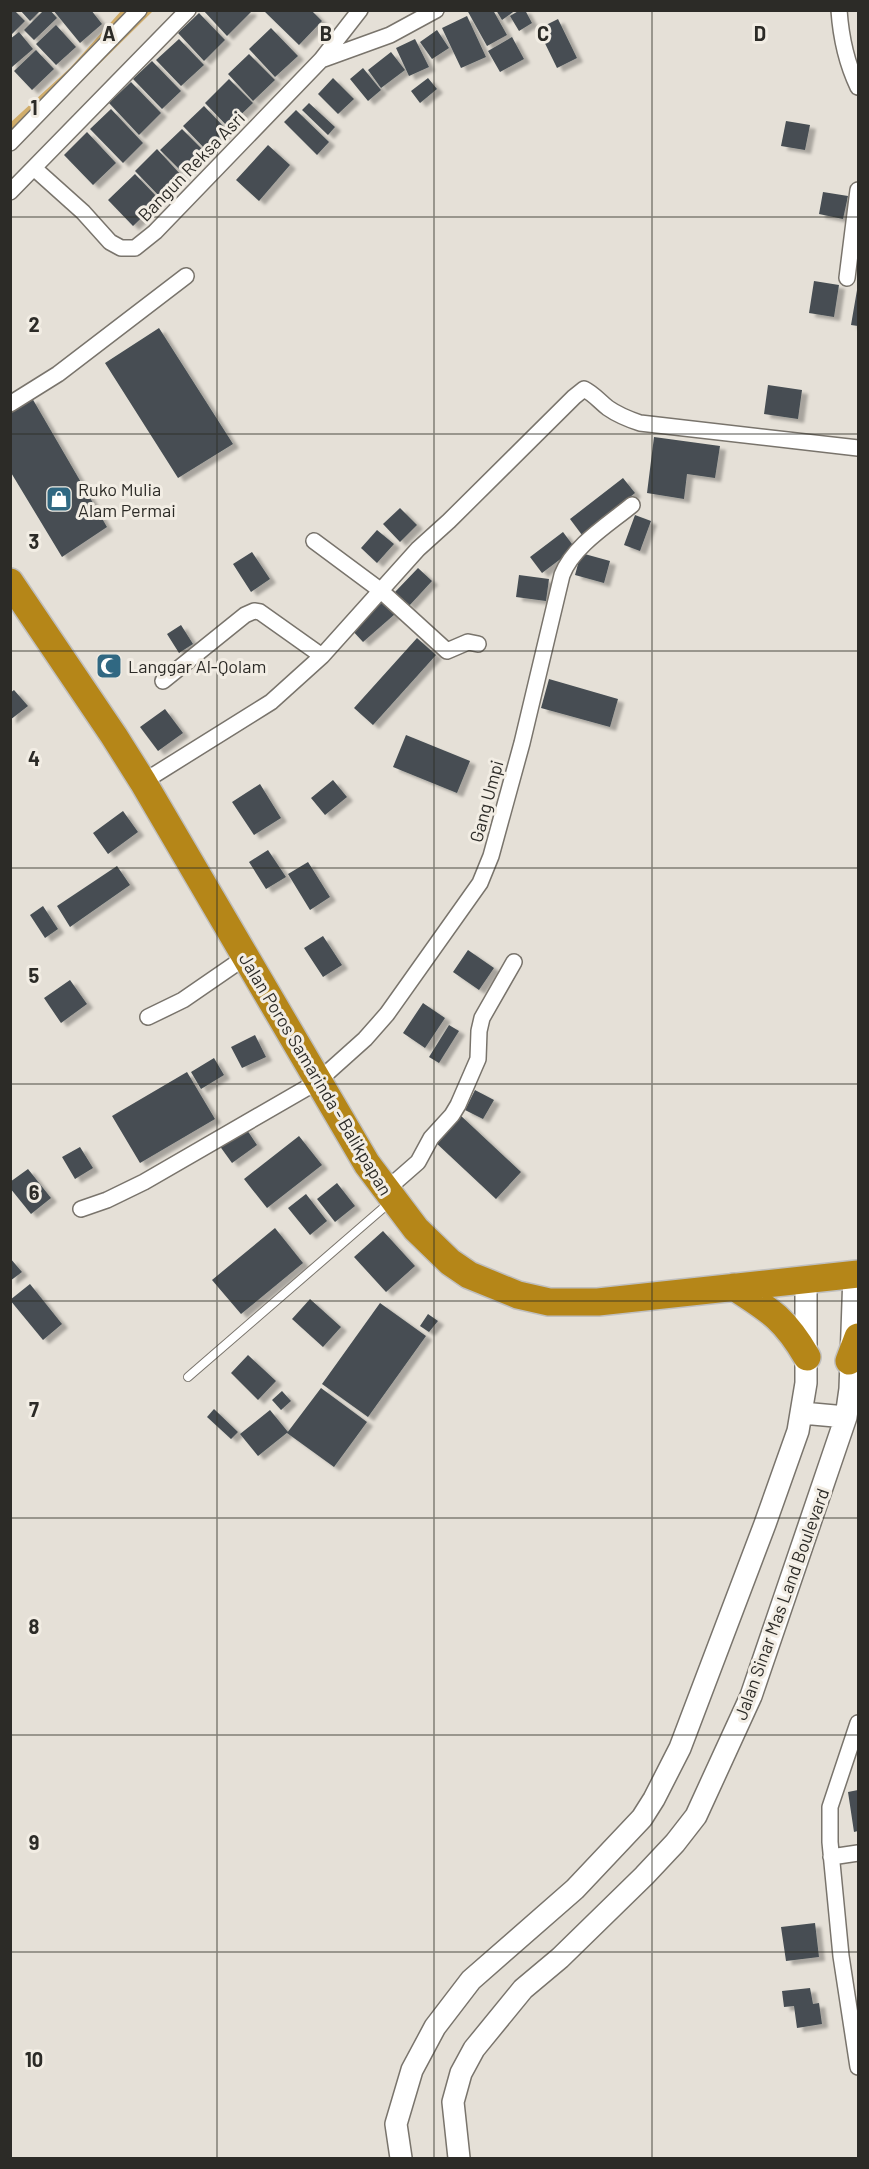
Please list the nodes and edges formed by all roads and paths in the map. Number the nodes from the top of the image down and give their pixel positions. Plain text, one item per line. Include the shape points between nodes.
1 (139, 10) edge
2 (188, 10) edge
3 (360, 10) edge
4 (436, 10) edge
5 (838, 10) edge
6 (321, 60) junction
7 (858, 87) edge
8 (10, 143) edge
9 (35, 169) junction
10 (858, 190) edge
11 (10, 192) edge
12 (186, 276) dead end
13 (847, 278) dead end
14 (10, 404) edge
15 (858, 448) edge
16 (632, 505) dead end
17 (314, 541) dead end
18 (10, 582) edge
19 (380, 590) junction
20 (478, 644) dead end
21 (322, 656) junction
22 (163, 681) dead end
23 (142, 782) junction
24 (244, 958) junction
25 (514, 962) dead end
26 (148, 1017) dead end
27 (317, 1082) junction
28 (389, 1195) junction
29 (81, 1209) dead end
30 (856, 1274) edge
31 (806, 1279) junction
32 (734, 1287) junction
33 (854, 1349) edge
34 (807, 1357) junction
35 (188, 1377) dead end
36 (802, 1413) junction
37 (846, 1417) junction
38 (858, 1724) edge
39 (858, 1853) edge
40 (831, 1857) junction
41 (851, 1973) edge
42 (858, 2067) edge
43 (401, 2158) edge
44 (459, 2158) edge

1 - 8 street
2 - 9 street
3 - 6 street, Bangun Reksa Asri
4 - 6 street via 390,35
5 - 7 street via 841,41
6 - 9 street, Bangun Reksa Asri via 135,248 121,248 110,242
9 - 11 street
10 - 13 street
12 - 14 street via 58,374
15 - 19 street via 640,423 625,418 584,389
16 - 27 street, Gang Umpi via 566,563 522,743 480,883 387,1014
17 - 19 street
18 - 23 highway, Jalan Poros Samarinda - Balikpapan
19 - 20 street via 447,651 468,642
19 - 21 street
21 - 22 street via 254,611
21 - 23 street via 271,702
23 - 24 highway, Jalan Poros Samarinda - Balikpapan
24 - 26 street via 183,1000
24 - 27 highway, Jalan Poros Samarinda - Balikpapan
25 - 28 street via 482,1018 478,1059 458,1105
27 - 28 highway, Jalan Poros Samarinda - Balikpapan
27 - 29 street, Gang Umpi via 144,1182
28 - 32 highway, Jalan Poros Samarinda - Balikpapan via 430,1245 450,1262 469,1275 518,1295 549,1302 598,1302
28 - 35 lane
30 - 31 highway, Jalan Poros Samarinda - Balikpapan
30 - 33 street, Jalan Sinar Mas Land Boulevard
31 - 32 highway, Jalan Poros Samarinda - Balikpapan
31 - 34 street
32 - 34 highway via 773,1312 795,1336
33 - 37 street, Jalan Sinar Mas Land Boulevard
34 - 36 street
36 - 37 street
36 - 43 street via 769,1513 680,1748 654,1799 642,1818 575,1889 471,1980 435,2026 412,2070 396,2124
37 - 44 street, Jalan Sinar Mas Land Boulevard via 751,1696 696,1816 644,1876 523,1989 474,2049 461,2073 453,2102
38 - 40 street via 830,1807
39 - 40 street
40 - 41 street
41 - 42 street

